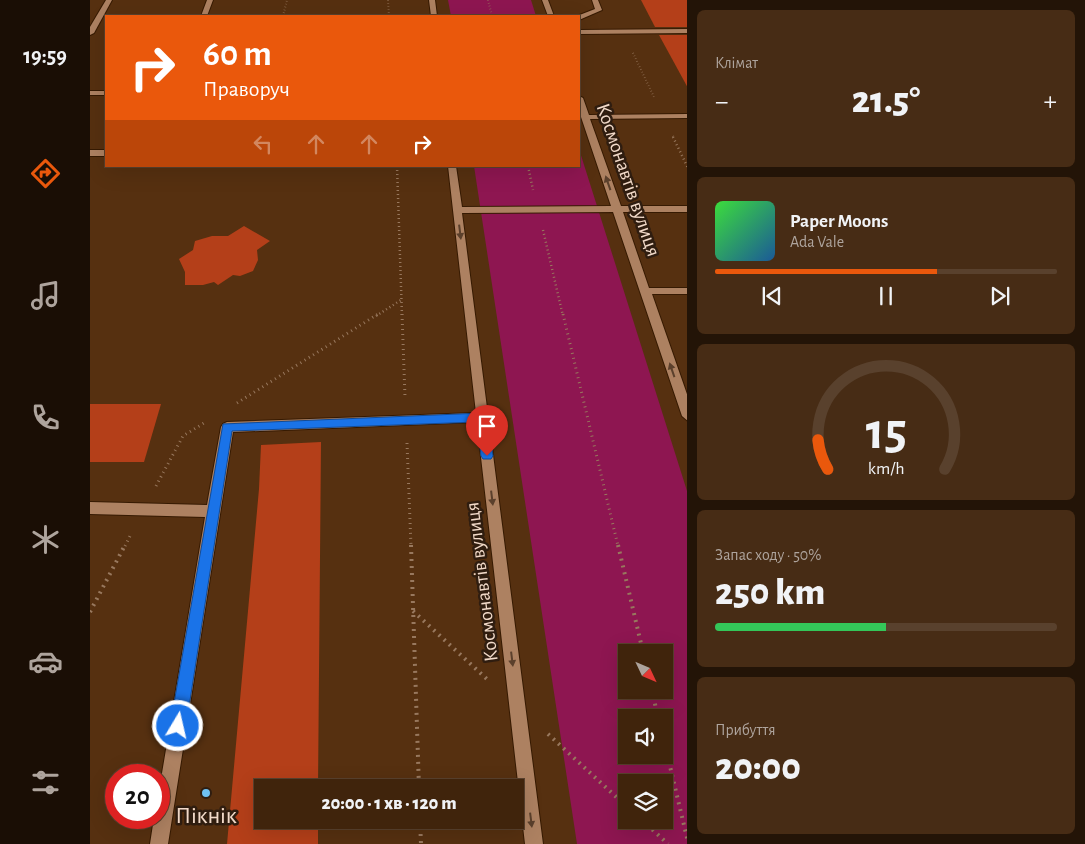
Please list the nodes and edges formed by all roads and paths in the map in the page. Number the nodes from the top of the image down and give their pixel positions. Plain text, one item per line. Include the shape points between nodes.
1 (110, 0) edge
2 (210, 0) edge
3 (287, 0) edge
4 (388, 0) edge
5 (432, 0) edge
6 (488, 0) edge
7 (545, 0) edge
8 (595, 0) edge
9 (204, 15) edge
10 (284, 15) edge
11 (389, 15) edge
12 (434, 15) edge
13 (492, 15) edge
14 (551, 15) edge
15 (580, 18) edge
16 (623, 31) junction
17 (687, 31) edge
18 (580, 32) edge
19 (90, 33) edge
20 (90, 93) edge
21 (105, 93) edge
22 (580, 101) edge
23 (663, 116) junction
24 (687, 116) edge
25 (585, 117) junction
26 (105, 153) edge
27 (90, 154) edge
28 (687, 166) edge
29 (397, 167) edge
30 (452, 167) edge
31 (528, 167) edge
32 (616, 208) junction
33 (538, 209) junction
34 (687, 209) edge
35 (457, 210) junction
36 (645, 291) junction
37 (687, 291) edge
38 (687, 413) edge
39 (482, 417) junction
40 (406, 420) junction
41 (90, 508) edge
42 (213, 511) junction
43 (641, 644) edge
44 (669, 764) edge
45 (419, 779) edge
46 (420, 829) edge
47 (652, 829) edge
48 (687, 838) edge
49 (159, 844) edge
50 (421, 844) edge
51 (534, 844) edge
52 (668, 844) edge

1 - 19 street
2 - 9 street
3 - 10 path
4 - 11 path
5 - 12 street
6 - 13 path
7 - 14 street
8 - 15 street via 599,10
16 - 17 street
16 - 18 street
16 - 23 path
20 - 21 street
22 - 25 street, Космонавтів вулиця
23 - 24 street
23 - 25 street
23 - 28 path
32 -> 25 street, Космонавтів вулиця
26 - 27 street
29 - 40 path
30 - 35 street, Космонавтів вулиця
31 - 33 path
32 - 33 street
32 - 34 street
32 - 36 street, Космонавтів вулиця
33 - 35 street
33 - 43 path
35 -> 39 street, Космонавтів вулиця
36 - 37 street
38 -> 36 street, Космонавтів вулиця
39 - 40 street
39 -> 51 street, Космонавтів вулиця
40 - 42 street via 227,427
40 - 45 path
41 - 42 street
42 - 49 street
44 - 48 path
46 - 50 path
47 - 52 path

